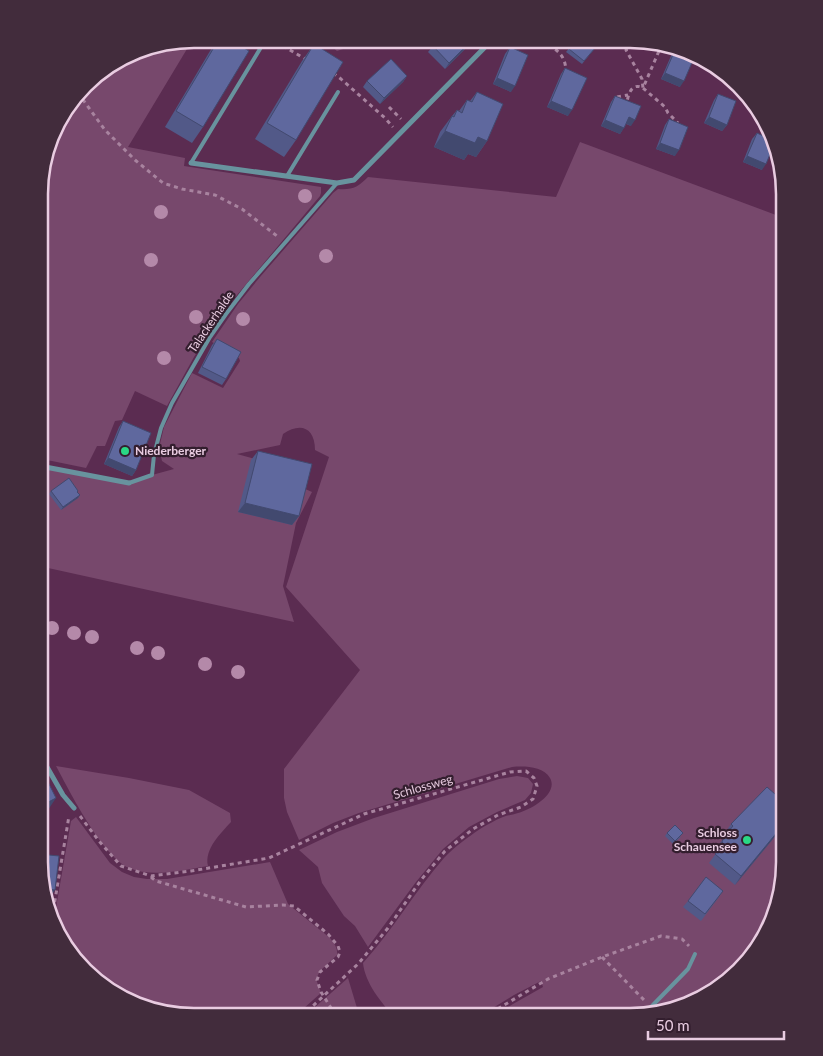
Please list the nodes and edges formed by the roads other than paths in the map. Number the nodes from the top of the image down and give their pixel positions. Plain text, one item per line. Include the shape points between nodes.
1 (261, 48) edge
2 (484, 48) edge
3 (338, 92) edge
4 (191, 164) joint
5 (287, 176) junction
6 (337, 183) junction
7 (48, 467) edge
8 (129, 482) joint
9 (48, 769) edge
10 (74, 808) road end
11 (696, 954) road end
12 (651, 1007) edge

1 - 4 lane, Talackerhalde
2 - 6 street, Talackerhalde via 354,180
3 - 5 lane
4 - 5 street, Talackerhalde
5 - 6 street, Talackerhalde
6 - 8 lane, Talackerhalde via 226,314 172,402 161,428 152,475
7 - 8 street
9 - 10 street
11 - 12 lane via 688,969

